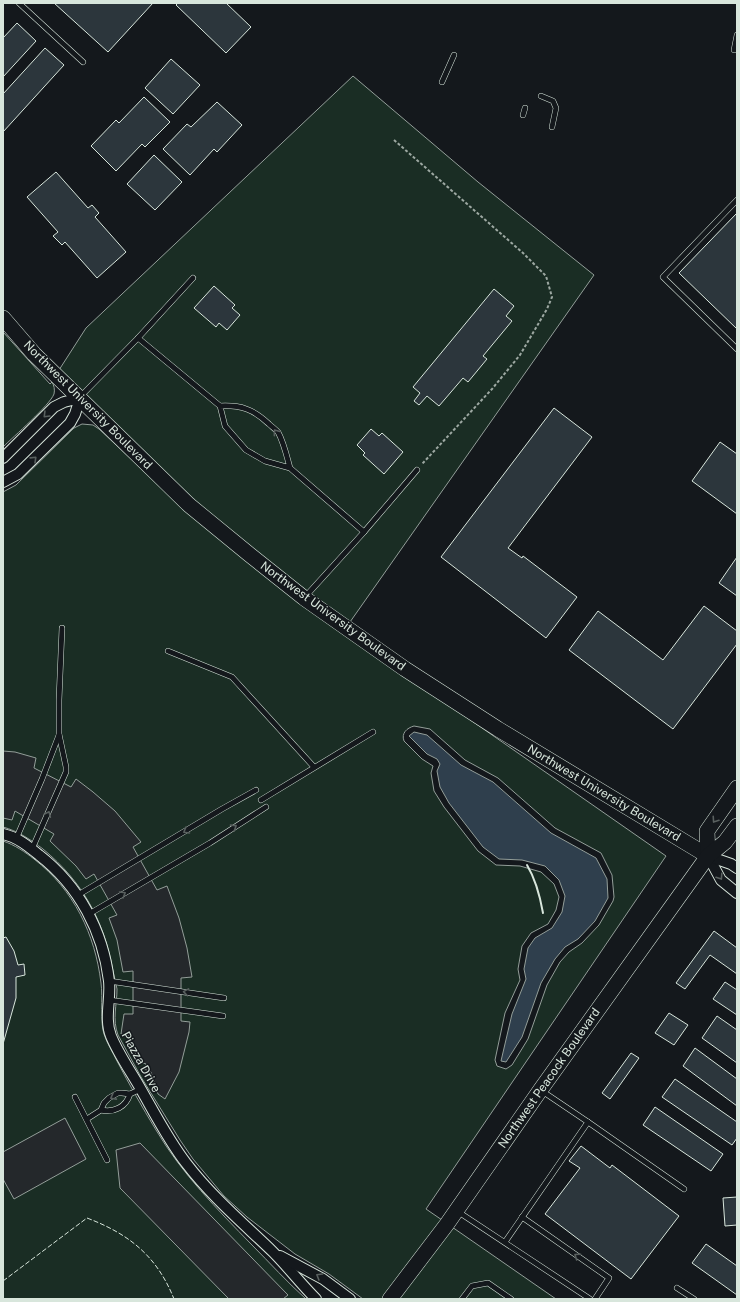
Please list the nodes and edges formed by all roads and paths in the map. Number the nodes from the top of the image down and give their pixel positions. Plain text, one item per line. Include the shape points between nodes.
1 (19, 3) edge
2 (737, 35) edge
3 (737, 50) edge
4 (454, 55) dead end
5 (83, 62) dead end
6 (442, 82) dead end
7 (541, 96) dead end
8 (525, 108) dead end
9 (523, 115) dead end
10 (552, 127) dead end
11 (394, 140) dead end
12 (737, 200) edge
13 (193, 278) dead end
14 (3, 318) edge
15 (138, 338) junction
16 (737, 349) edge
17 (80, 398) junction
18 (220, 406) junction
19 (3, 458) edge
20 (290, 468) junction
21 (417, 470) joint
22 (3, 482) edge
23 (364, 532) junction
24 (304, 598) junction
25 (62, 628) dead end
26 (168, 651) dead end
27 (372, 732) dead end
28 (59, 734) junction
29 (314, 767) junction
30 (737, 788) edge
31 (256, 790) dead end
32 (261, 800) dead end
33 (266, 806) dead end
34 (737, 826) edge
35 (3, 834) edge
36 (16, 838) junction
37 (32, 849) junction
38 (708, 856) junction
39 (737, 868) edge
40 (737, 893) edge
41 (78, 895) junction
42 (89, 914) junction
43 (109, 981) junction
44 (224, 998) dead end
45 (109, 1000) junction
46 (222, 1016) dead end
47 (141, 1089) junction
48 (540, 1089) junction
49 (130, 1094) junction
50 (76, 1097) dead end
51 (102, 1110) junction
52 (87, 1119) junction
53 (588, 1122) junction
54 (108, 1160) dead end
55 (684, 1189) dead end
56 (456, 1211) junction
57 (522, 1217) junction
58 (505, 1242) junction
59 (273, 1252) junction
60 (677, 1288) dead end
61 (316, 1299) edge
62 (350, 1299) edge
63 (390, 1299) edge
64 (462, 1299) edge
65 (511, 1299) edge
66 (590, 1299) edge
67 (595, 1299) edge
68 (694, 1299) edge

1 - 5 lane
2 - 3 lane via 734,50
4 - 6 lane
7 - 10 lane via 553,101 556,108
8 - 9 lane
11 - 21 path via 523,253 546,276 552,297 520,355
12 - 16 lane via 663,277
13 - 15 lane
14 - 17 street, Northwest University Boulevard via 34,354
15 - 17 lane
15 - 18 lane
17 -> 19 street via 59,403
22 -> 17 street via 18,474 70,423 76,414
17 - 24 street, Northwest University Boulevard via 190,505
18 - 20 lane via 225,426 246,450 266,461
20 -> 18 lane via 278,432 260,416 249,409
20 - 23 lane
21 - 23 lane
23 - 24 lane
24 - 38 street, Northwest University Boulevard via 405,669 498,729
25 - 28 lane
26 - 29 lane via 232,677
27 - 29 lane
28 - 36 lane
37 -> 28 lane via 66,772
29 - 32 lane
30 -> 38 street via 707,831
31 -> 41 lane
42 -> 33 lane via 210,843
34 - 38 street, Northwest Peacock Boulevard via 725,842
35 - 36 street, Piazza Drive
36 - 37 street, Piazza Drive
37 - 41 street, Piazza Drive via 61,874
38 - 39 street
38 -> 40 street via 721,880
38 - 48 street, Northwest Peacock Boulevard
41 - 42 street, Piazza Drive
42 - 43 street, Piazza Drive via 102,948
44 -> 43 lane
43 - 45 street, Piazza Drive
45 - 46 lane
45 - 47 street, Piazza Drive via 108,1024 111,1036
47 - 49 lane
47 - 59 street, Piazza Drive via 169,1137 193,1171 227,1210
48 - 53 lane
48 - 56 street, Northwest Peacock Boulevard
49 - 51 lane via 122,1107 112,1111
49 -> 51 lane via 122,1092 108,1098
50 - 52 lane
51 - 52 lane
52 - 54 lane
53 - 55 lane
53 - 57 lane
56 - 58 lane
56 - 63 street, Northwest Peacock Boulevard
57 - 58 lane
67 -> 57 lane via 609,1278
58 - 66 lane
59 - 61 street, Piazza Drive
62 -> 59 street, Piazza Drive via 319,1276
60 - 68 lane
64 - 65 lane via 472,1286 488,1283

